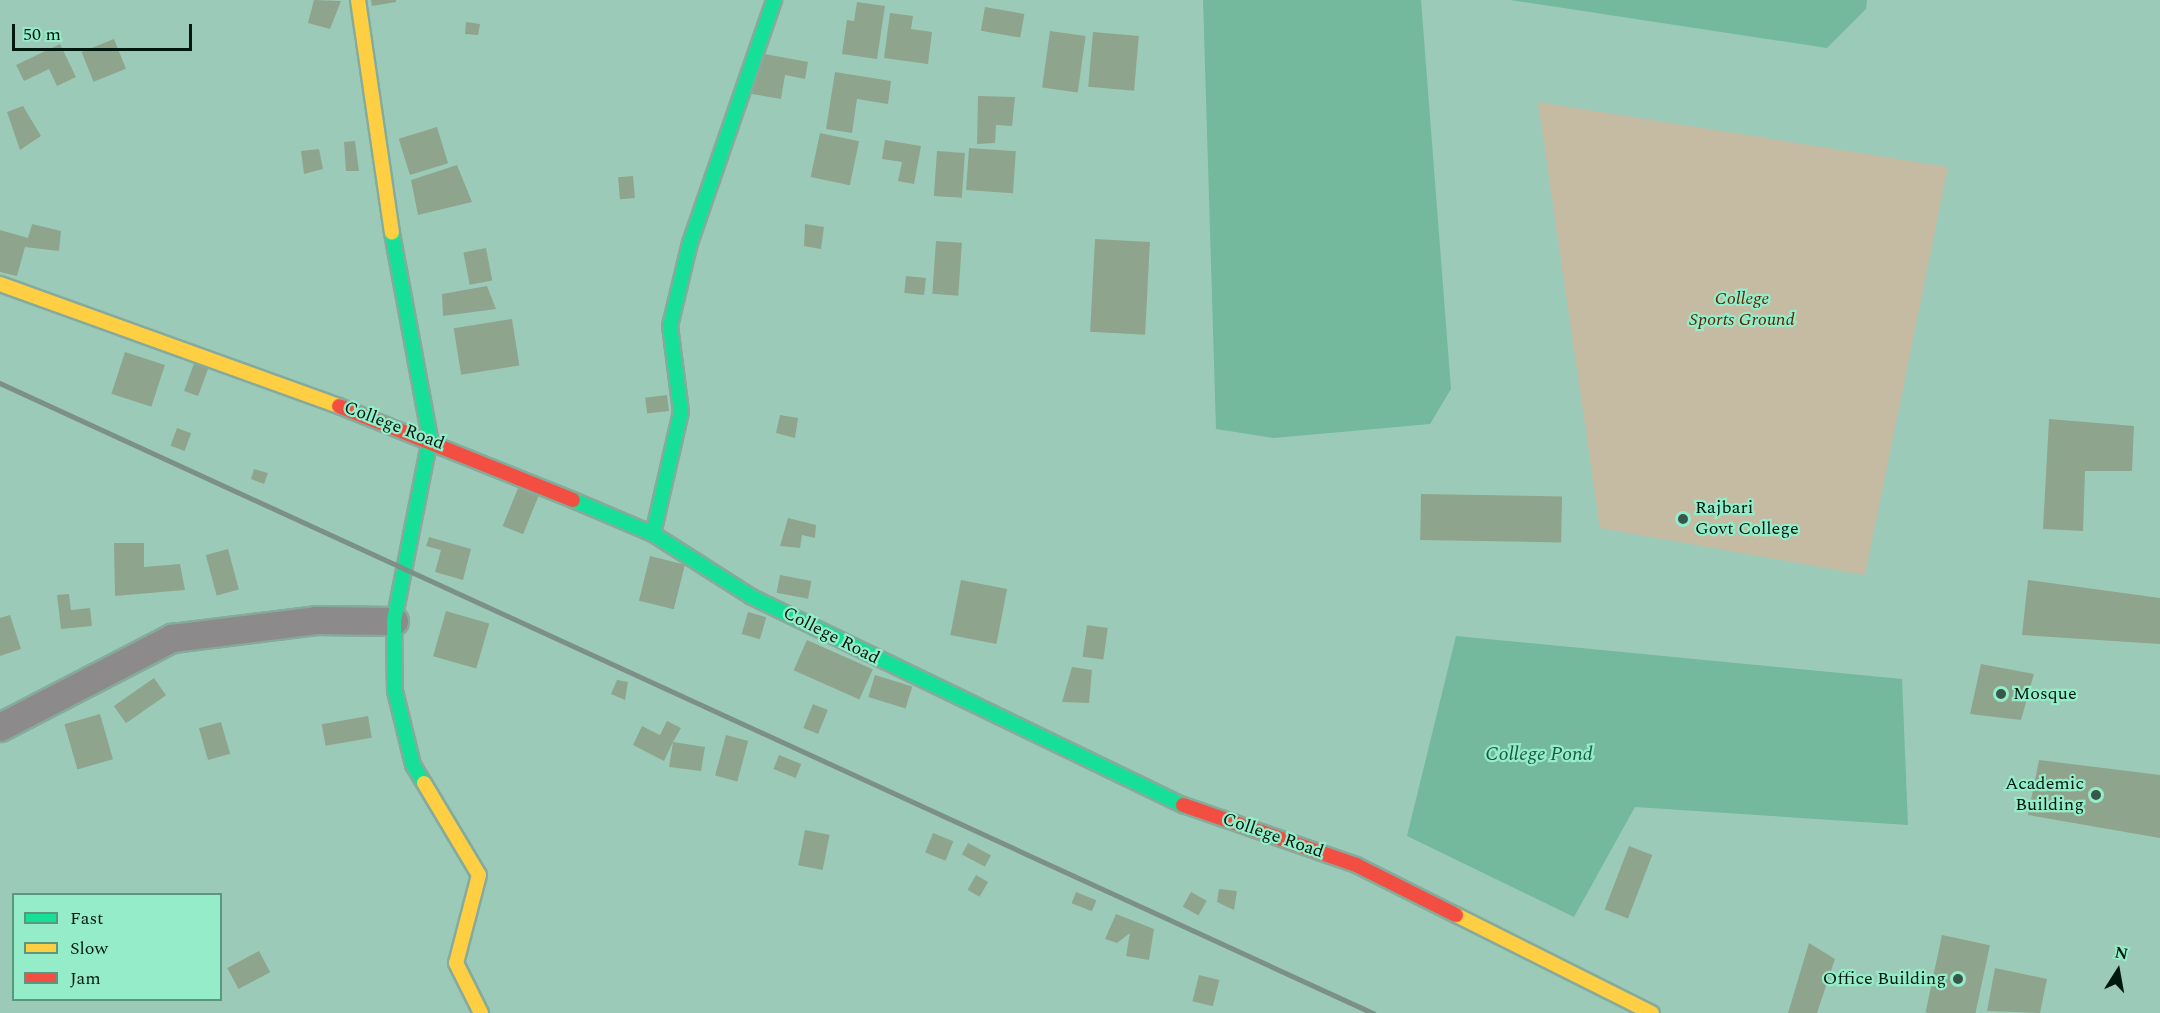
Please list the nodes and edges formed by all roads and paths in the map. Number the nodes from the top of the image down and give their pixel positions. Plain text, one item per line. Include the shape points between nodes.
1 (358, 0) edge
2 (774, 0) edge
3 (0, 284) edge
4 (430, 439) junction
5 (653, 534) junction
6 (394, 621) junction
7 (0, 727) edge
8 (481, 1013) edge
9 (1652, 1013) edge

1 - 4 street via 403,306
2 - 5 street via 690,243 670,326 681,412
3 - 4 street, College Road
4 - 5 street, College Road
4 - 6 street
5 - 9 street, College Road via 752,597 1157,796 1356,865
6 - 7 street via 316,620 172,638
6 - 8 street via 395,692 413,765 479,875 456,963

